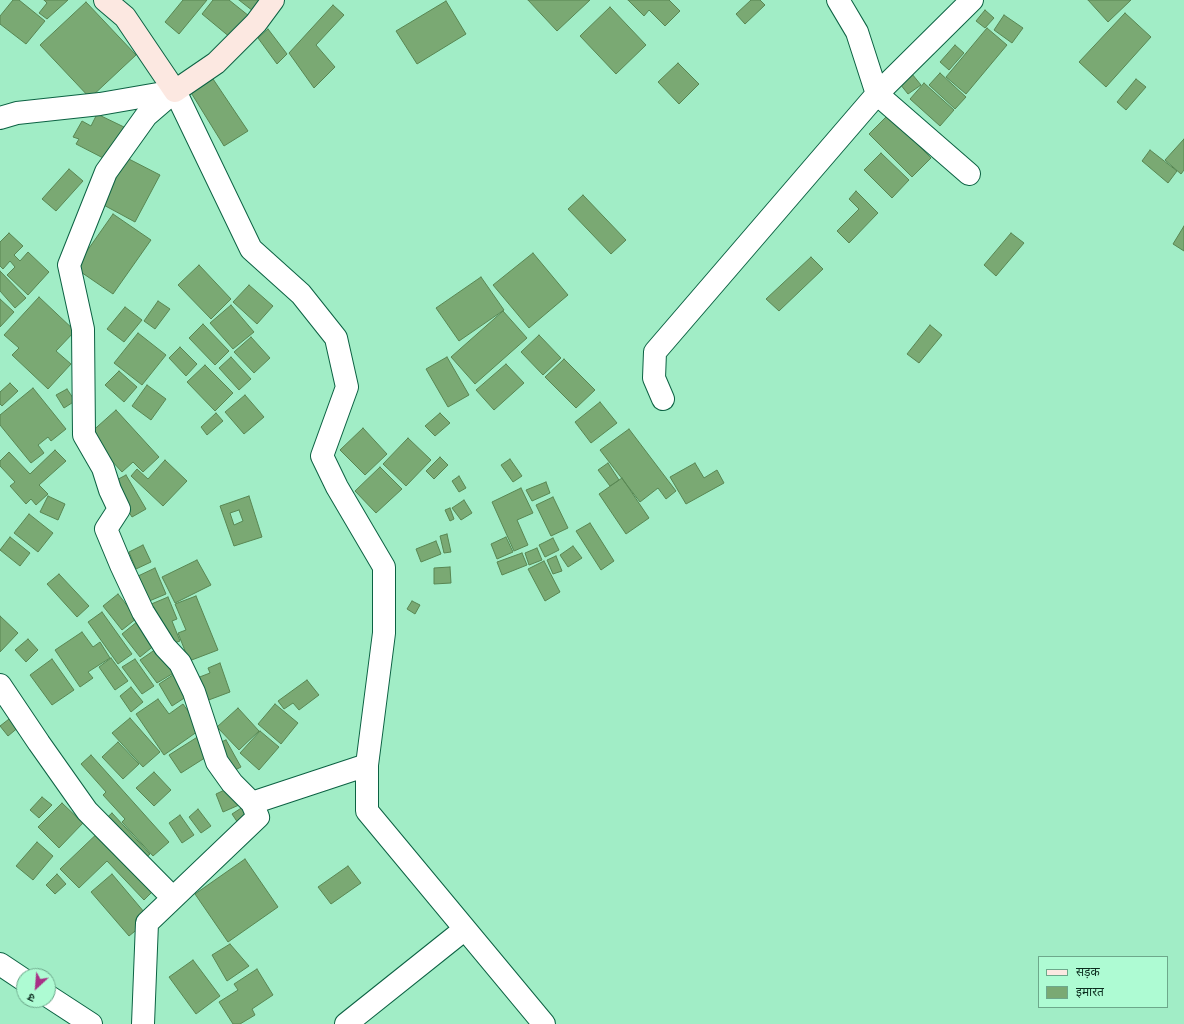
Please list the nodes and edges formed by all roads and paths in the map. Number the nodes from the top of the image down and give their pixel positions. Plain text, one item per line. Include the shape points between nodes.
1 (105, 0) edge
2 (273, 0) edge
3 (838, 0) edge
4 (972, 0) edge
5 (175, 91) junction
6 (877, 94) junction
7 (0, 118) edge
8 (969, 174) dead end
9 (663, 399) dead end
10 (0, 685) edge
11 (367, 765) junction
12 (252, 803) junction
13 (173, 898) junction
14 (465, 929) junction
15 (0, 964) edge
16 (16, 975) edge
17 (56, 1001) edge
18 (90, 1024) edge
19 (143, 1024) edge
20 (346, 1024) edge
21 (544, 1024) edge

1 - 5 street via 125,18
2 - 5 street via 256,24 216,63
3 - 6 street via 857,32
4 - 6 street
5 - 7 street via 100,104 17,113
5 - 11 street via 252,249 301,294 336,338 347,387 322,456 337,487 384,567 384,633
5 - 12 street via 146,116 106,172 69,265 83,329 84,435 103,468 120,509 106,529 121,565 165,648 180,663 194,692 217,762 232,784
6 - 8 street
6 - 9 street via 655,352 654,378
10 - 13 street via 87,811
11 - 12 street
11 - 14 street via 367,811
12 - 13 street via 258,817
13 - 19 street via 147,923
14 - 20 street
14 - 21 street
15 - 16 street
17 - 18 street

